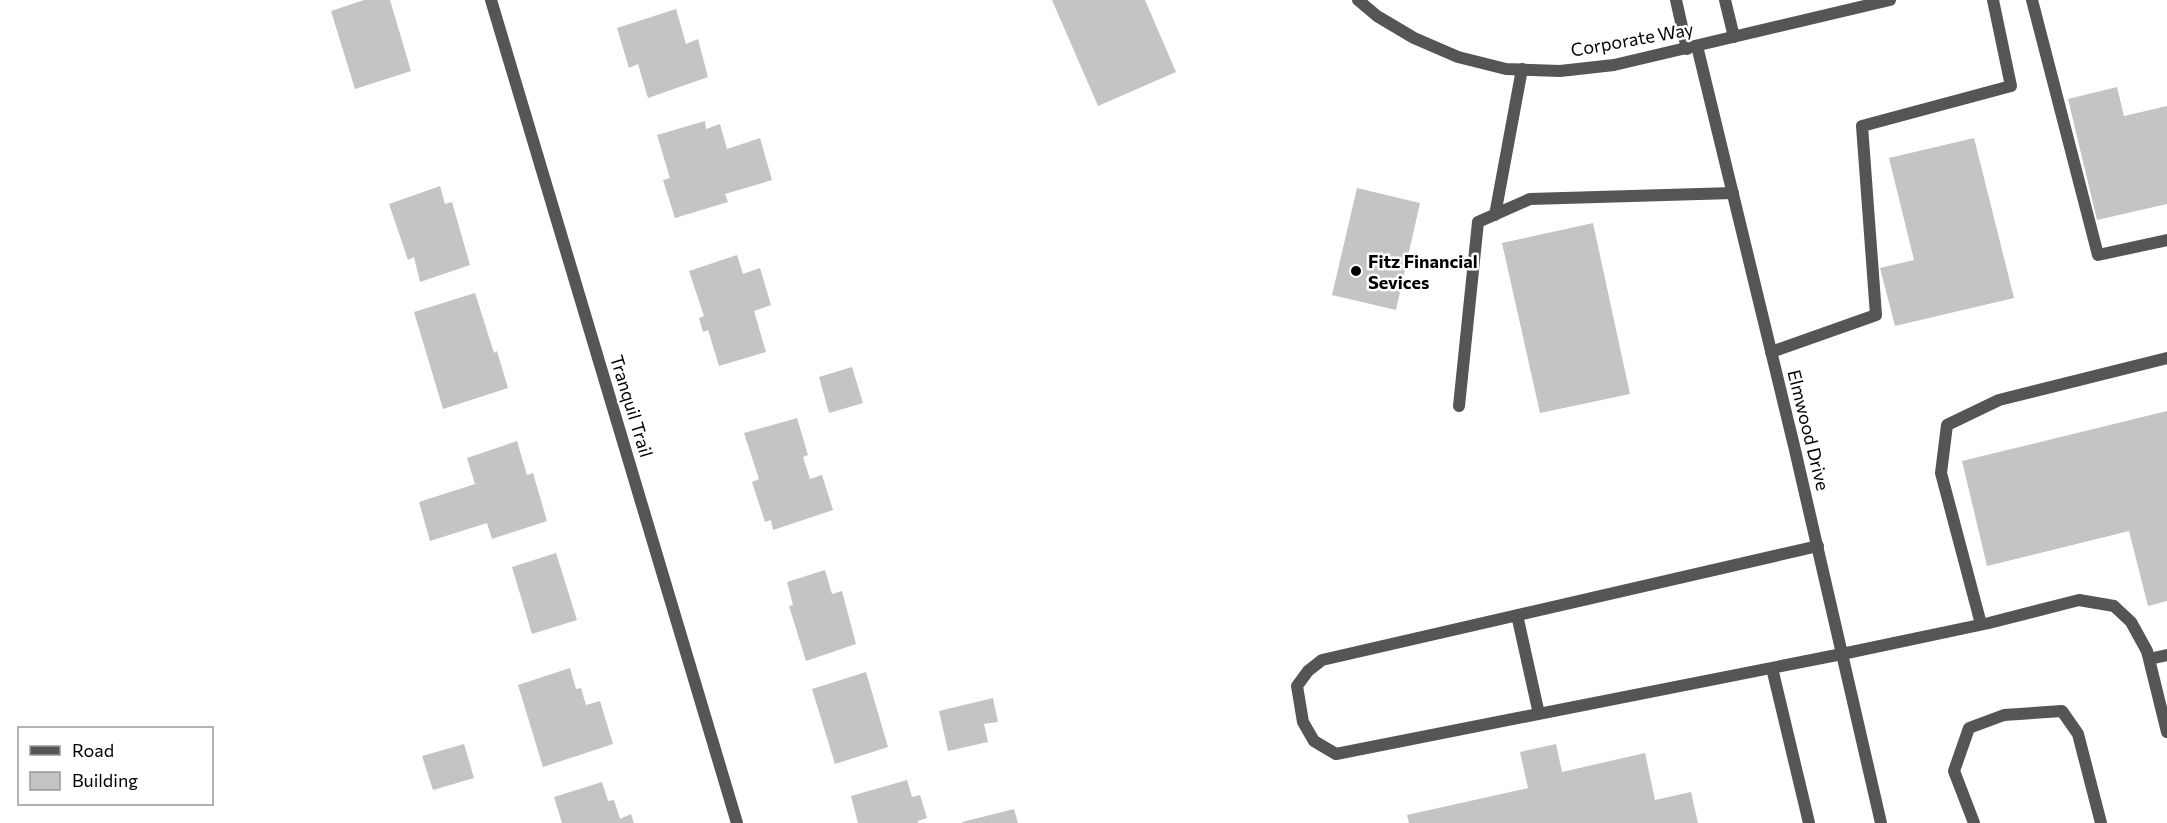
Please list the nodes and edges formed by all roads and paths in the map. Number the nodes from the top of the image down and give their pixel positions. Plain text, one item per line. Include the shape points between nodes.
1 (491, 0) edge
2 (1358, 0) edge
3 (1676, 0) edge
4 (1725, 0) edge
5 (1890, 0) edge
6 (1993, 0) edge
7 (2032, 0) edge
8 (1734, 37) junction
9 (1692, 48) junction
10 (1522, 69) junction
11 (1733, 193) junction
12 (1495, 215) junction
13 (2167, 240) edge
14 (1771, 352) junction
15 (2167, 358) edge
16 (1459, 406) dead end
17 (1818, 546) junction
18 (1517, 615) junction
19 (1981, 624) junction
20 (1842, 654) junction
21 (2167, 655) edge
22 (2149, 659) junction
23 (1772, 668) junction
24 (1539, 714) junction
25 (2167, 732) edge
26 (737, 823) edge
27 (1809, 823) edge
28 (1881, 823) edge
29 (1974, 823) edge
30 (2101, 823) edge

1 - 26 street, Tranquil Trail
2 - 10 street, Corporate Way via 1413,38 1458,57
3 - 9 street, Elmwood Drive
4 - 8 street
5 - 8 street, Corporate Way
6 - 14 street via 2011,86 1862,126 1876,315
7 - 13 street via 2098,255
8 - 9 street, Corporate Way
9 - 10 street, Corporate Way via 1614,65 1560,71
9 - 11 street, Elmwood Drive
10 - 12 street
11 - 12 street via 1530,199
11 - 14 street, Elmwood Drive
12 - 16 street via 1479,222
14 - 17 street, Elmwood Drive
15 - 19 street via 1999,400 1947,425 1941,473
17 - 18 street
17 - 20 street, Elmwood Drive
18 - 24 street
18 - 24 street via 1322,660 1296,686 1303,722 1314,741 1336,754
19 - 20 street
19 - 22 street via 2079,600 2114,606 2131,622
20 - 23 street
20 - 28 street, Elmwood Drive
21 - 22 street
22 - 25 street
23 - 24 street
23 - 27 street
29 - 30 street via 1954,771 1969,728 2004,716 2062,711 2078,734

